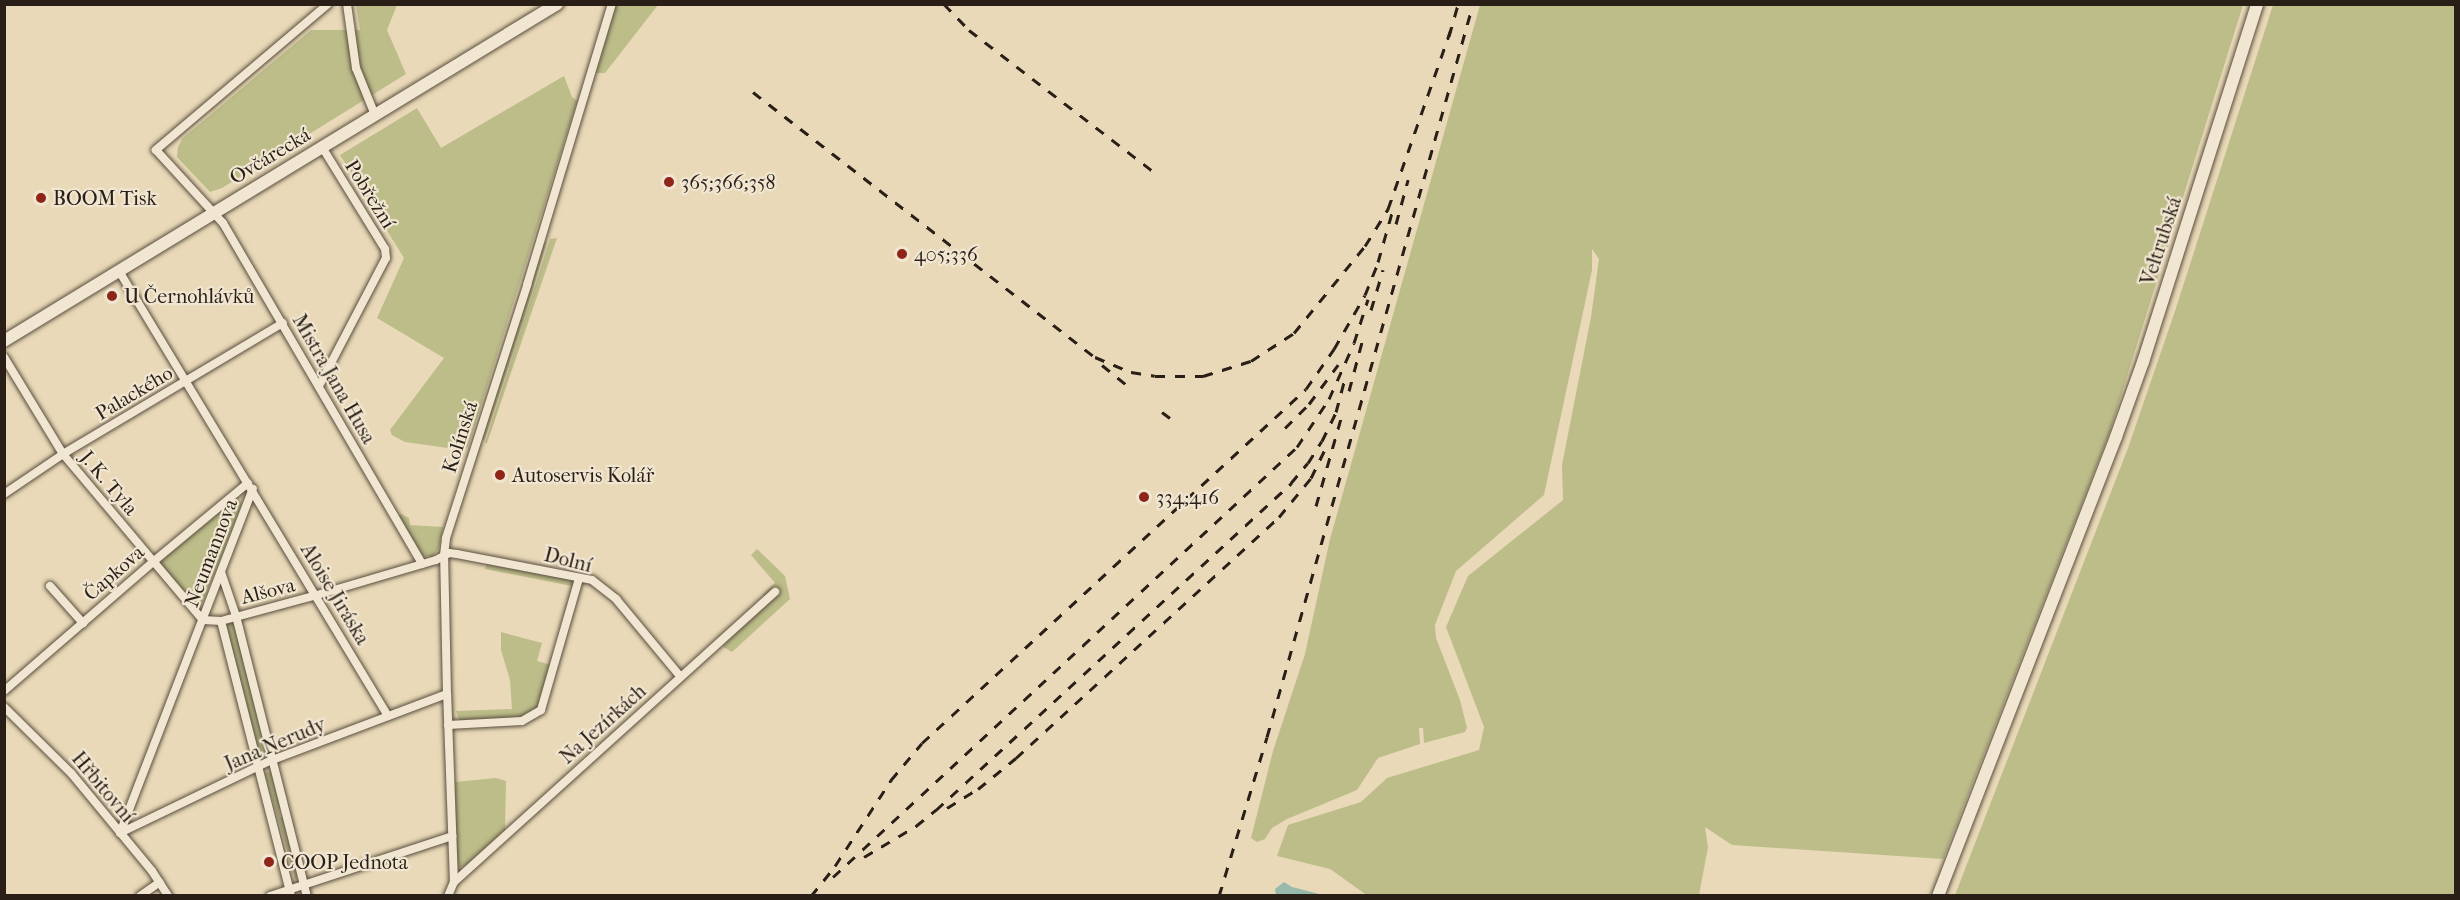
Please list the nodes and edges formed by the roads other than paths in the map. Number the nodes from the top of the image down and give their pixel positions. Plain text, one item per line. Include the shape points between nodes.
1 (328, 4) edge
2 (347, 4) edge
3 (557, 4) edge
4 (612, 4) edge
5 (2257, 4) edge
6 (375, 115) junction
7 (322, 147) junction
8 (214, 213) junction
9 (119, 271) junction
10 (283, 323) junction
11 (4, 341) edge
12 (4, 357) edge
13 (186, 381) junction
14 (319, 386) junction
15 (63, 454) junction
16 (250, 486) junction
17 (4, 494) edge
18 (444, 555) junction
19 (154, 561) junction
20 (422, 564) junction
21 (221, 572) junction
22 (579, 578) junction
23 (50, 586) dead end
24 (775, 592) dead end
25 (317, 595) junction
26 (236, 616) junction
27 (203, 620) junction
28 (221, 621) junction
29 (83, 623) junction
30 (680, 676) junction
31 (4, 691) edge
32 (447, 694) junction
33 (4, 707) edge
34 (388, 716) junction
35 (448, 725) junction
36 (272, 760) junction
37 (259, 767) junction
38 (120, 833) junction
39 (452, 836) junction
40 (160, 882) junction
41 (454, 882) junction
42 (304, 883) junction
43 (290, 892) edge
44 (140, 896) edge
45 (168, 896) edge
46 (270, 896) edge
47 (308, 896) edge
48 (448, 896) edge
49 (1938, 896) edge

1 - 8 street, Mistra Jana Husa via 156,150
2 - 6 street via 356,68
3 - 6 street, Ovčárecká
4 - 18 street, Kolínská via 527,285 473,447
5 - 49 street, Veltrubská via 2143,362
6 - 7 street, Ovčárecká
7 - 8 street, Ovčárecká
7 - 14 street, Pobřežní via 385,249 386,258
8 - 9 street, Ovčárecká
8 - 10 street, Mistra Jana Husa
9 - 11 street, Ovčárecká
9 - 13 street, Neumannova
10 - 13 street, Palackého
10 - 14 street, Mistra Jana Husa
12 - 15 street, J. K. Tyla
13 - 15 street, Palackého
13 - 16 street, Neumannova
14 - 20 street, Mistra Jana Husa
15 - 17 street, Palackého
15 - 19 street, J. K. Tyla
16 - 19 street, Čapkova
16 - 21 street, Neumannova
16 - 25 street, Aloise Jiráska
18 - 20 street, Alšova
18 - 22 street, Dolní via 457,554
18 - 32 street, Kolínská
19 - 27 street, J. K. Tyla
19 - 29 street, Čapkova
20 - 25 street, Alšova
21 - 26 street
21 - 27 street, Neumannova
22 - 30 street, Dolní via 592,580 616,599
22 - 35 street via 542,710 522,721
23 - 29 street
24 - 30 street, Na Jezírkách
25 - 26 street, Alšova
25 - 34 street, Aloise Jiráska
26 - 28 street, Alšova
26 - 36 street
27 - 28 street, Alšova
27 - 38 street, Neumannova
28 - 37 street
29 - 31 street, Čapkova
30 - 41 street, Na Jezírkách
32 - 34 street, Jana Nerudy
32 - 35 street, Kolínská
33 - 38 street, Hřbitovní via 71,773
34 - 36 street, Jana Nerudy
35 - 39 street, Kolínská
36 - 37 street, Jana Nerudy
36 - 42 street
37 - 38 street, Jana Nerudy
37 - 43 street
38 - 40 street, Hřbitovní
39 - 41 street, Kolínská
39 - 42 street
40 - 44 street
40 - 45 street, Hřbitovní
41 - 48 street, Kolínská
42 - 43 street
42 - 47 street
43 - 46 street

